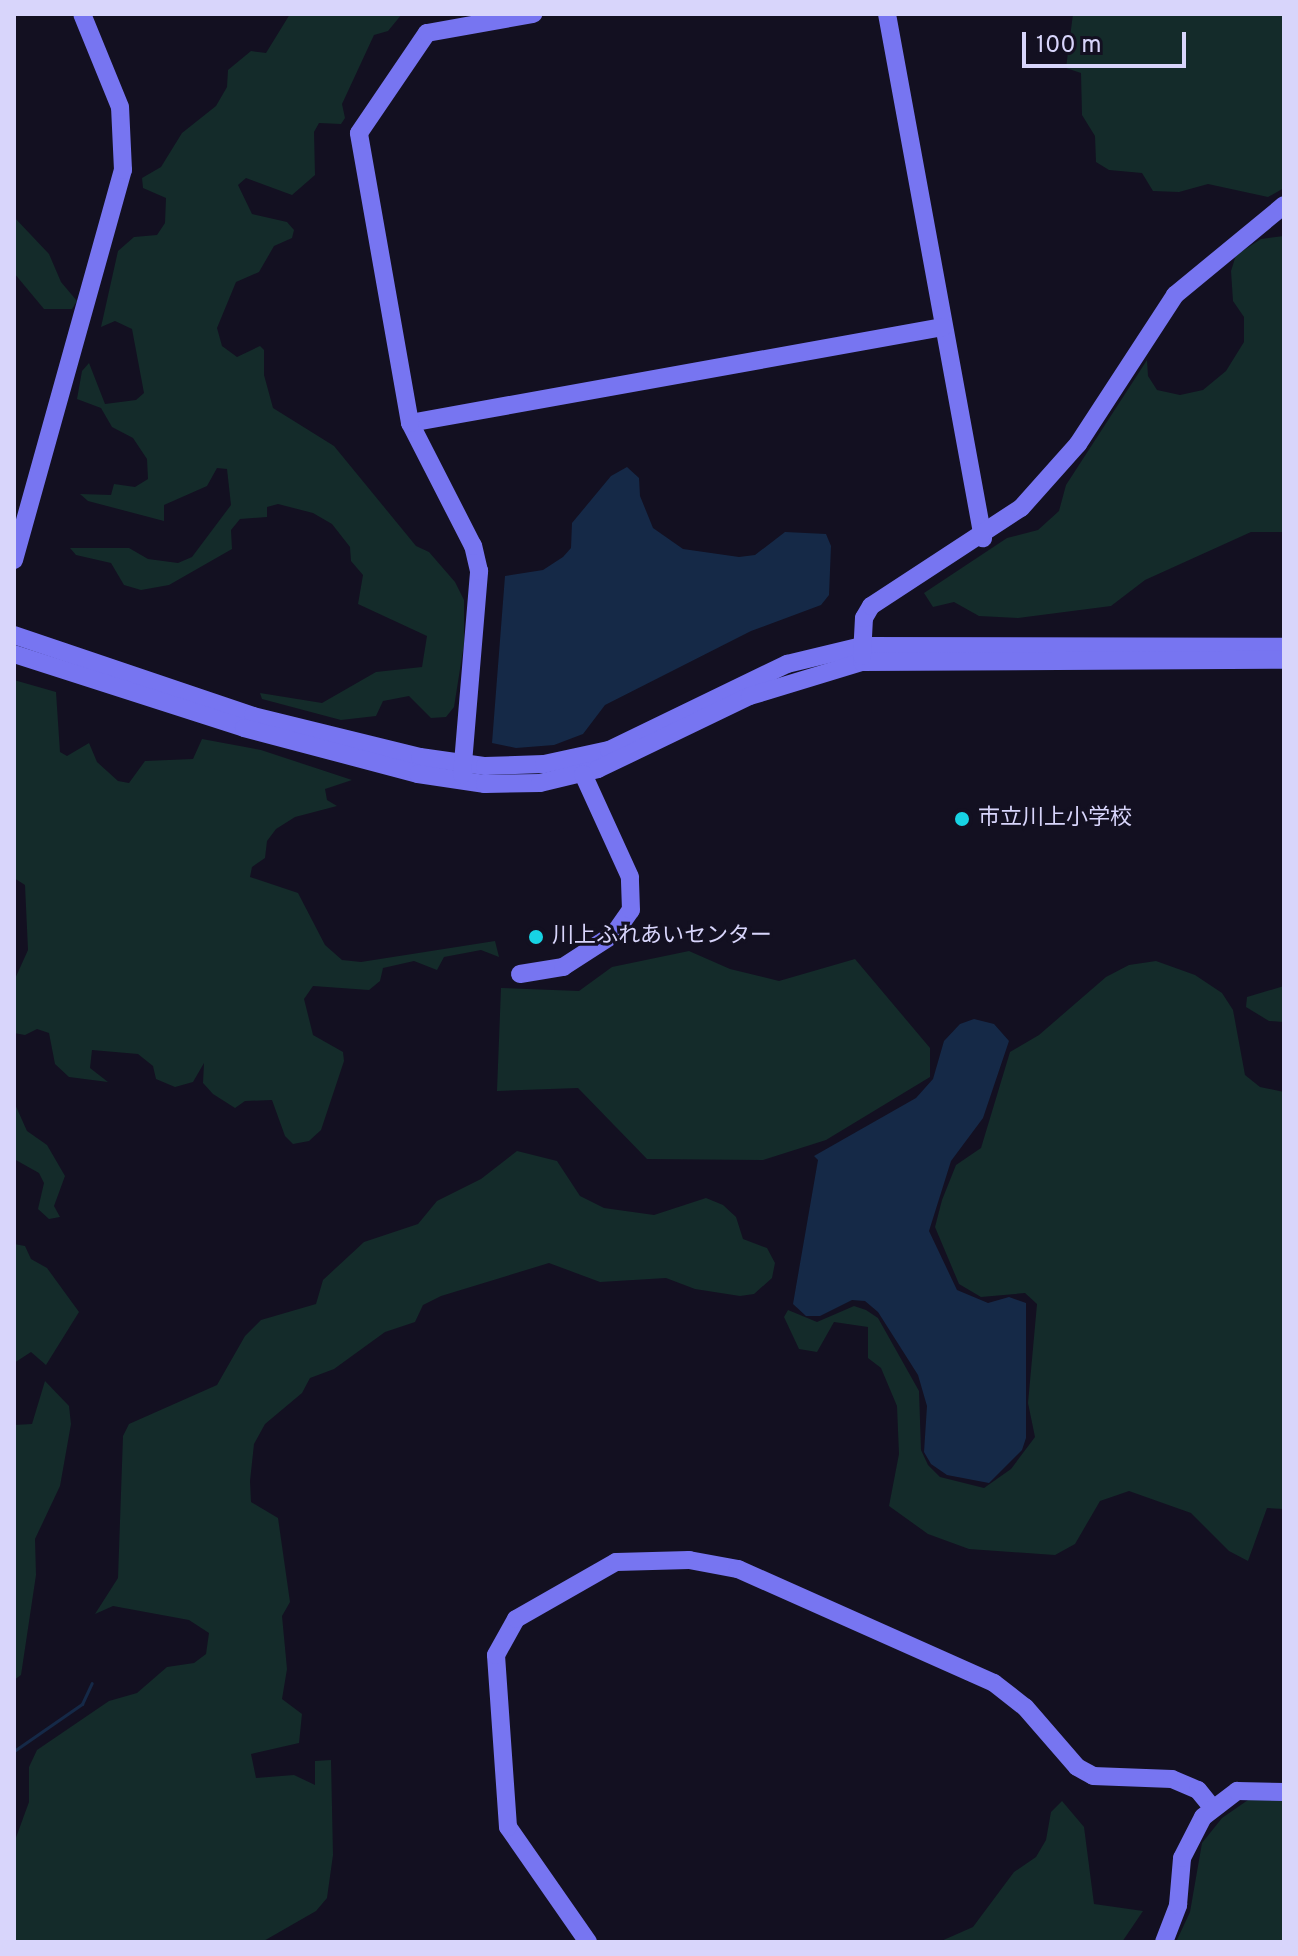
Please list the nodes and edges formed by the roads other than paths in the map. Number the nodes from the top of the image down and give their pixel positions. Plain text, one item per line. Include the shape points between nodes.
1 (82, 14) edge
2 (533, 14) edge
3 (887, 14) edge
4 (1284, 205) edge
5 (943, 327) junction
6 (410, 423) junction
7 (983, 538) junction
8 (14, 560) edge
9 (14, 635) edge
10 (1284, 647) edge
11 (14, 654) edge
12 (862, 654) junction
13 (1284, 660) edge
14 (462, 773) junction
15 (583, 774) junction
16 (520, 974) dead end
17 (1284, 1792) edge
18 (1212, 1807) junction
19 (588, 1942) edge
20 (1164, 1942) edge

1 - 8 street via 120,107 123,170
2 - 6 street via 427,33 359,133
3 - 5 street
4 - 7 street via 1175,295 1058,469
5 - 6 street
5 - 7 street
6 - 14 street via 473,546 479,571
7 - 12 street via 882,595 864,618
9 - 14 street via 253,716
10 - 12 street
11 - 14 street via 244,728
12 - 13 street
12 - 14 street via 787,664 609,750
12 - 15 street via 786,682 624,760
14 - 15 street via 529,783
15 - 16 street via 630,877 631,910 614,934 563,967
17 - 18 street via 1237,1791
18 - 19 street via 1198,1790 1172,1779 1093,1776 1066,1757 1025,1707 994,1683 738,1569 689,1560 616,1562 516,1619 496,1655 508,1827
18 - 20 street via 1187,1843 1178,1905

